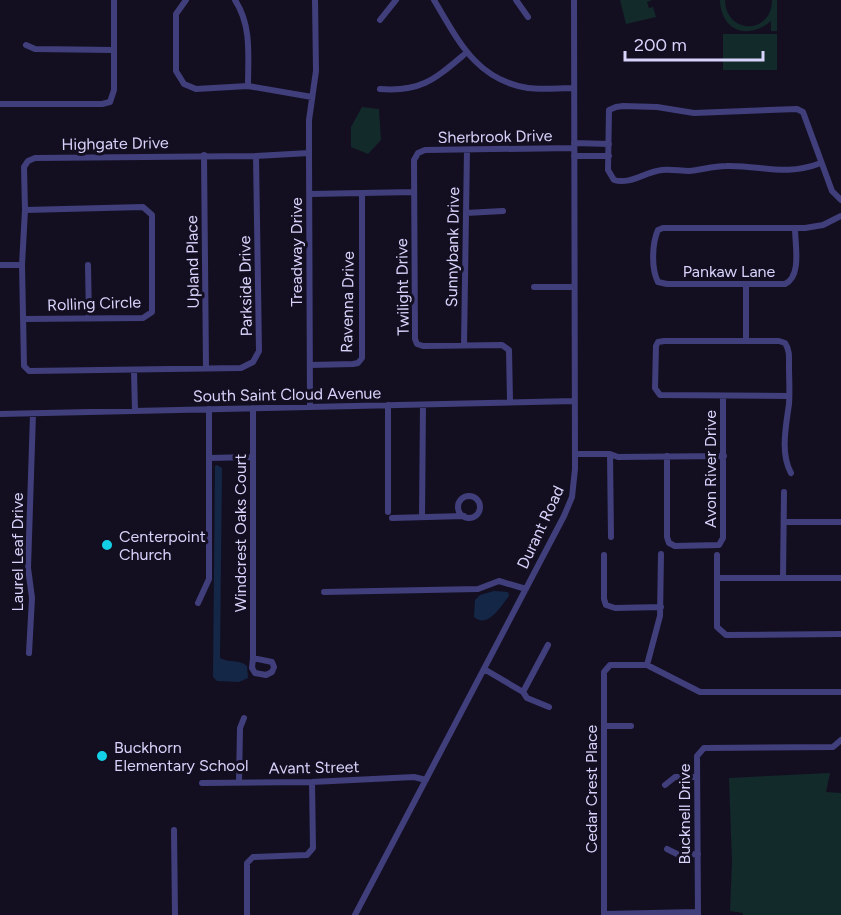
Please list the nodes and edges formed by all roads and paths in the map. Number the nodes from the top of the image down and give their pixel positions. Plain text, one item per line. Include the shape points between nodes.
1 (114, 0) edge
2 (186, 0) edge
3 (235, 0) edge
4 (315, 0) edge
5 (396, 0) edge
6 (434, 0) edge
7 (516, 0) edge
8 (574, 0) edge
9 (528, 17) dead end
10 (380, 20) dead end
11 (26, 45) dead end
12 (114, 50) junction
13 (466, 53) junction
14 (248, 86) junction
15 (574, 88) junction
16 (380, 89) dead end
17 (312, 97) junction
18 (0, 104) edge
19 (609, 144) junction
20 (574, 149) junction
21 (467, 150) junction
22 (309, 153) junction
23 (204, 155) junction
24 (256, 156) junction
25 (609, 156) junction
26 (821, 163) junction
27 (414, 192) junction
28 (362, 193) junction
29 (310, 194) junction
30 (841, 200) edge
31 (25, 210) junction
32 (503, 211) dead end
33 (466, 213) junction
34 (841, 216) edge
35 (795, 228) junction
36 (0, 264) edge
37 (22, 264) junction
38 (88, 265) dead end
39 (746, 285) junction
40 (534, 287) dead end
41 (574, 287) junction
42 (89, 318) junction
43 (24, 319) junction
44 (746, 341) junction
45 (464, 345) junction
46 (310, 365) junction
47 (206, 369) junction
48 (134, 371) junction
49 (723, 396) junction
50 (789, 396) junction
51 (510, 401) junction
52 (575, 401) junction
53 (388, 405) junction
54 (423, 405) junction
55 (310, 407) junction
56 (253, 408) junction
57 (209, 409) junction
58 (135, 411) junction
59 (0, 414) edge
60 (33, 414) junction
61 (575, 454) junction
62 (610, 454) junction
63 (667, 456) junction
64 (724, 456) junction
65 (209, 458) junction
66 (253, 458) junction
67 (791, 473) dead end
68 (784, 492) dead end
69 (464, 516) dead end
70 (422, 517) junction
71 (784, 522) junction
72 (841, 522) edge
73 (610, 537) dead end
74 (604, 555) dead end
75 (661, 555) dead end
76 (717, 555) dead end
77 (717, 578) junction
78 (783, 578) junction
79 (841, 578) edge
80 (526, 589) junction
81 (324, 592) dead end
82 (198, 603) dead end
83 (661, 608) junction
84 (841, 634) edge
85 (548, 645) dead end
86 (29, 653) dead end
87 (253, 658) dead end
88 (647, 665) junction
89 (484, 669) junction
90 (523, 692) junction
91 (841, 692) edge
92 (549, 707) dead end
93 (244, 718) dead end
94 (604, 726) junction
95 (631, 726) dead end
96 (841, 740) edge
97 (697, 777) junction
98 (426, 780) junction
99 (239, 782) junction
100 (312, 782) junction
101 (202, 783) dead end
102 (664, 784) dead end
103 (174, 830) dead end
104 (667, 849) dead end
105 (698, 855) junction
106 (604, 914) edge
107 (698, 914) edge
108 (175, 915) edge
109 (247, 915) edge
110 (356, 915) edge

1 - 12 street
2 - 14 street via 176,14 176,67 180,80 196,89
3 - 14 street via 248,31
4 - 17 street, Treadway Drive via 316,72
5 - 10 street
6 - 13 street
7 - 9 street
8 - 15 street, Durant Road
11 - 12 street via 35,49
12 - 18 street via 113,94 108,103
13 - 15 street via 491,75 511,84
13 - 16 street via 438,77 421,85 402,91
14 - 17 street
15 - 20 street, Durant Road
17 - 22 street, Treadway Drive
19 - 20 street
19 - 25 street
19 - 26 street via 609,110 616,106 694,113 797,109 803,112
20 - 21 street, Sherbrook Drive
20 - 25 street
20 - 41 street, Durant Road
21 - 27 street, Sherbrook Drive via 418,153 414,160
21 - 33 street, Sunnybank Drive
22 - 24 street, Highgate Drive
22 - 29 street, Treadway Drive
23 - 24 street, Highgate Drive
23 - 31 street, Highgate Drive via 35,158 24,167
23 - 47 street, Upland Place
24 - 47 street, Parkside Drive via 259,351 253,362 241,368
25 - 26 street via 608,170 617,181 664,170 690,171 723,165 788,171
26 - 30 street via 832,191
27 - 28 street
27 - 45 street, Twilight Drive via 415,339 423,346
28 - 29 street
28 - 46 street, Ravenna Drive via 362,358 353,364
29 - 46 street, Treadway Drive
31 - 37 street, Highgate Drive
31 - 42 street, Rolling Circle via 143,207 152,215 152,312 143,318
32 - 33 street
33 - 45 street, Sunnybank Drive
34 - 35 street, Pankaw Lane via 823,225
35 - 39 street, Pankaw Lane via 795,274 791,281
35 - 39 street, Pankaw Lane via 658,230 654,238 658,282
36 - 37 street
37 - 43 street, Highgate Drive
38 - 42 street
39 - 44 street
40 - 41 street
41 - 52 street, Durant Road
42 - 43 street, Rolling Circle
43 - 48 street, Highgate Drive via 24,366 29,371
44 - 49 street via 664,341 656,346 655,388 660,395
44 - 50 street via 779,341 788,346
45 - 51 street, Twilight Drive via 502,345 509,350
46 - 55 street, Treadway Drive
47 - 48 street, Parkside Drive
48 - 58 street
49 - 50 street
49 - 64 street, Avon River Drive
50 - 67 street via 786,464
51 - 52 street, South Saint Cloud Avenue
51 - 54 street, South Saint Cloud Avenue
52 - 61 street, Durant Road
53 - 54 street, South Saint Cloud Avenue
53 - 55 street, South Saint Cloud Avenue
53 - 70 street via 390,515
54 - 70 street
55 - 56 street, South Saint Cloud Avenue
56 - 57 street, South Saint Cloud Avenue
56 - 66 street, Windcrest Oaks Court
57 - 58 street, South Saint Cloud Avenue
57 - 65 street
58 - 60 street, South Saint Cloud Avenue
59 - 60 street, South Saint Cloud Avenue
60 - 86 street, Laurel Leaf Drive
61 - 62 street
61 - 80 street, Durant Road via 568,506
62 - 63 street
62 - 73 street
63 - 64 street
63 - 64 street, Avon River Drive via 669,543 713,547 719,546 723,538
65 - 66 street
65 - 82 street via 209,579
66 - 87 street, Windcrest Oaks Court
68 - 71 street
69 - 70 street
71 - 72 street
71 - 78 street
74 - 83 street via 606,605
75 - 83 street
76 - 77 street
77 - 78 street
77 - 84 street via 717,627 726,635
78 - 79 street
80 - 81 street via 499,581 478,589
80 - 89 street, Durant Road
83 - 88 street
85 - 90 street
88 - 91 street via 700,692
88 - 94 street, Cedar Crest Place via 610,665 604,672
89 - 90 street
89 - 98 street, Durant Road
90 - 92 street via 527,698
93 - 99 street via 240,728
94 - 95 street
94 - 106 street, Cedar Crest Place
96 - 97 street, Bucknell Drive via 833,747 704,748 697,756
97 - 102 street via 675,777
97 - 105 street, Bucknell Drive
98 - 100 street, Avant Street via 414,777
98 - 110 street, Durant Road
99 - 100 street, Avant Street
99 - 101 street, Avant Street
100 - 109 street via 313,848 307,855 253,857 248,863
103 - 108 street
104 - 105 street via 680,855
105 - 107 street, Bucknell Drive
106 - 107 street

